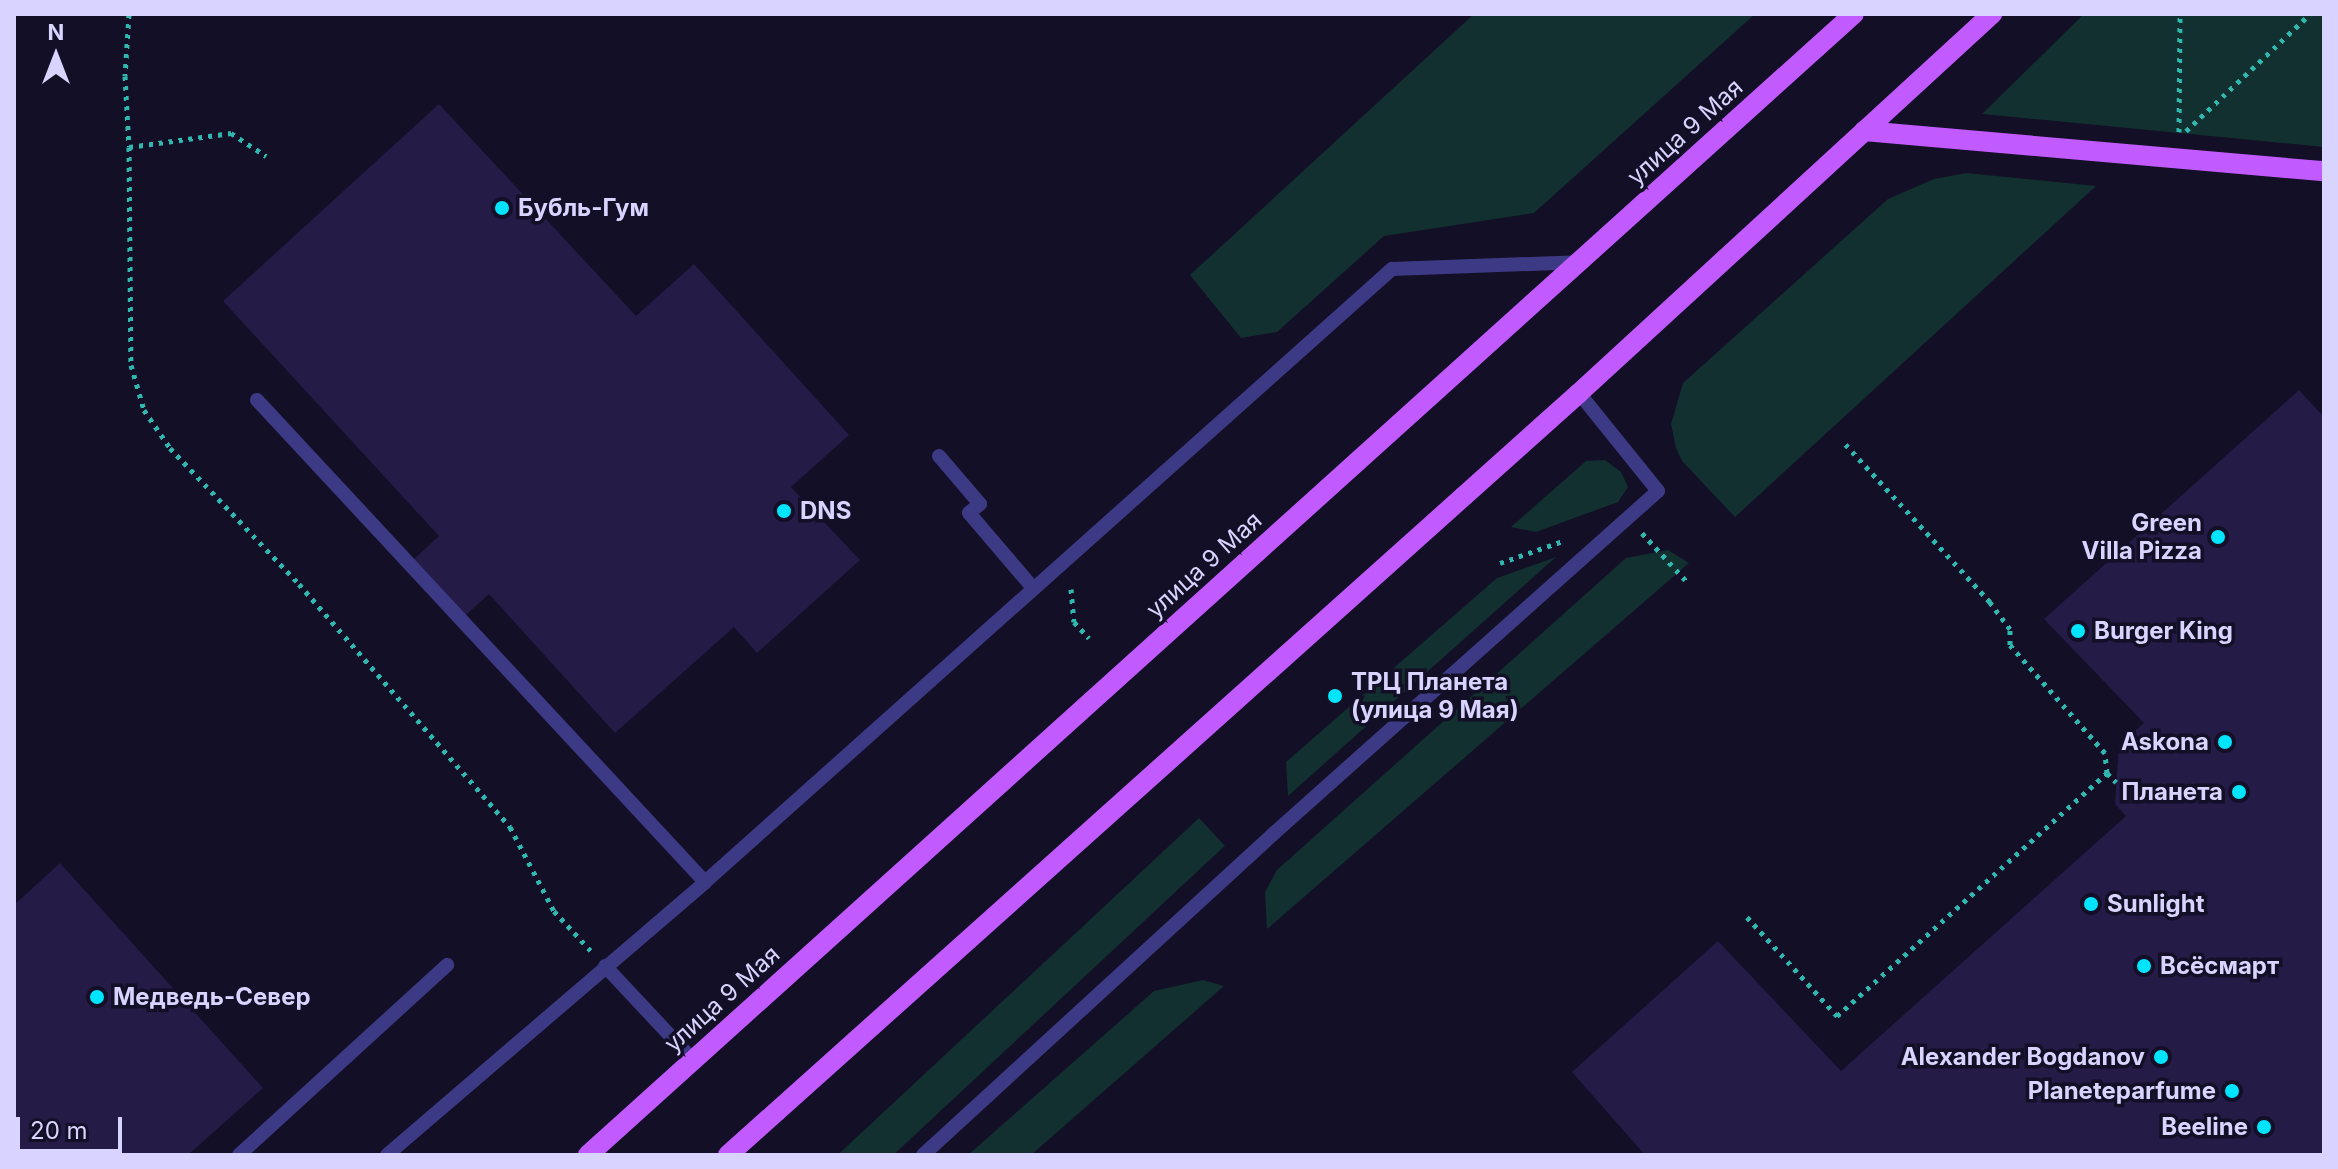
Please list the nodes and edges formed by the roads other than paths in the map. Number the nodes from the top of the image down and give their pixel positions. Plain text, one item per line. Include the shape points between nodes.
1 (1854, 14) edge
2 (1992, 14) edge
3 (1864, 131) junction
4 (2324, 171) edge
5 (1579, 262) junction
6 (1579, 393) junction
7 (257, 400) dead end
8 (939, 456) dead end
9 (1033, 588) junction
10 (705, 882) junction
11 (447, 965) dead end
12 (605, 966) junction
13 (693, 1060) junction
14 (239, 1155) edge
15 (387, 1155) edge
16 (588, 1155) edge
17 (728, 1155) edge
18 (923, 1155) edge

1 - 5 main road, улица 9 Мая
2 - 3 main road
3 - 4 main road
3 - 6 main road
5 - 9 lane via 1392,269
5 - 13 main road, улица 9 Мая
6 - 17 main road
6 - 18 lane via 1658,491
7 - 10 lane
8 - 9 lane via 980,504 969,513
9 - 10 lane
10 - 12 lane
11 - 14 lane
12 - 13 lane
12 - 15 lane
13 - 16 main road, улица 9 Мая

